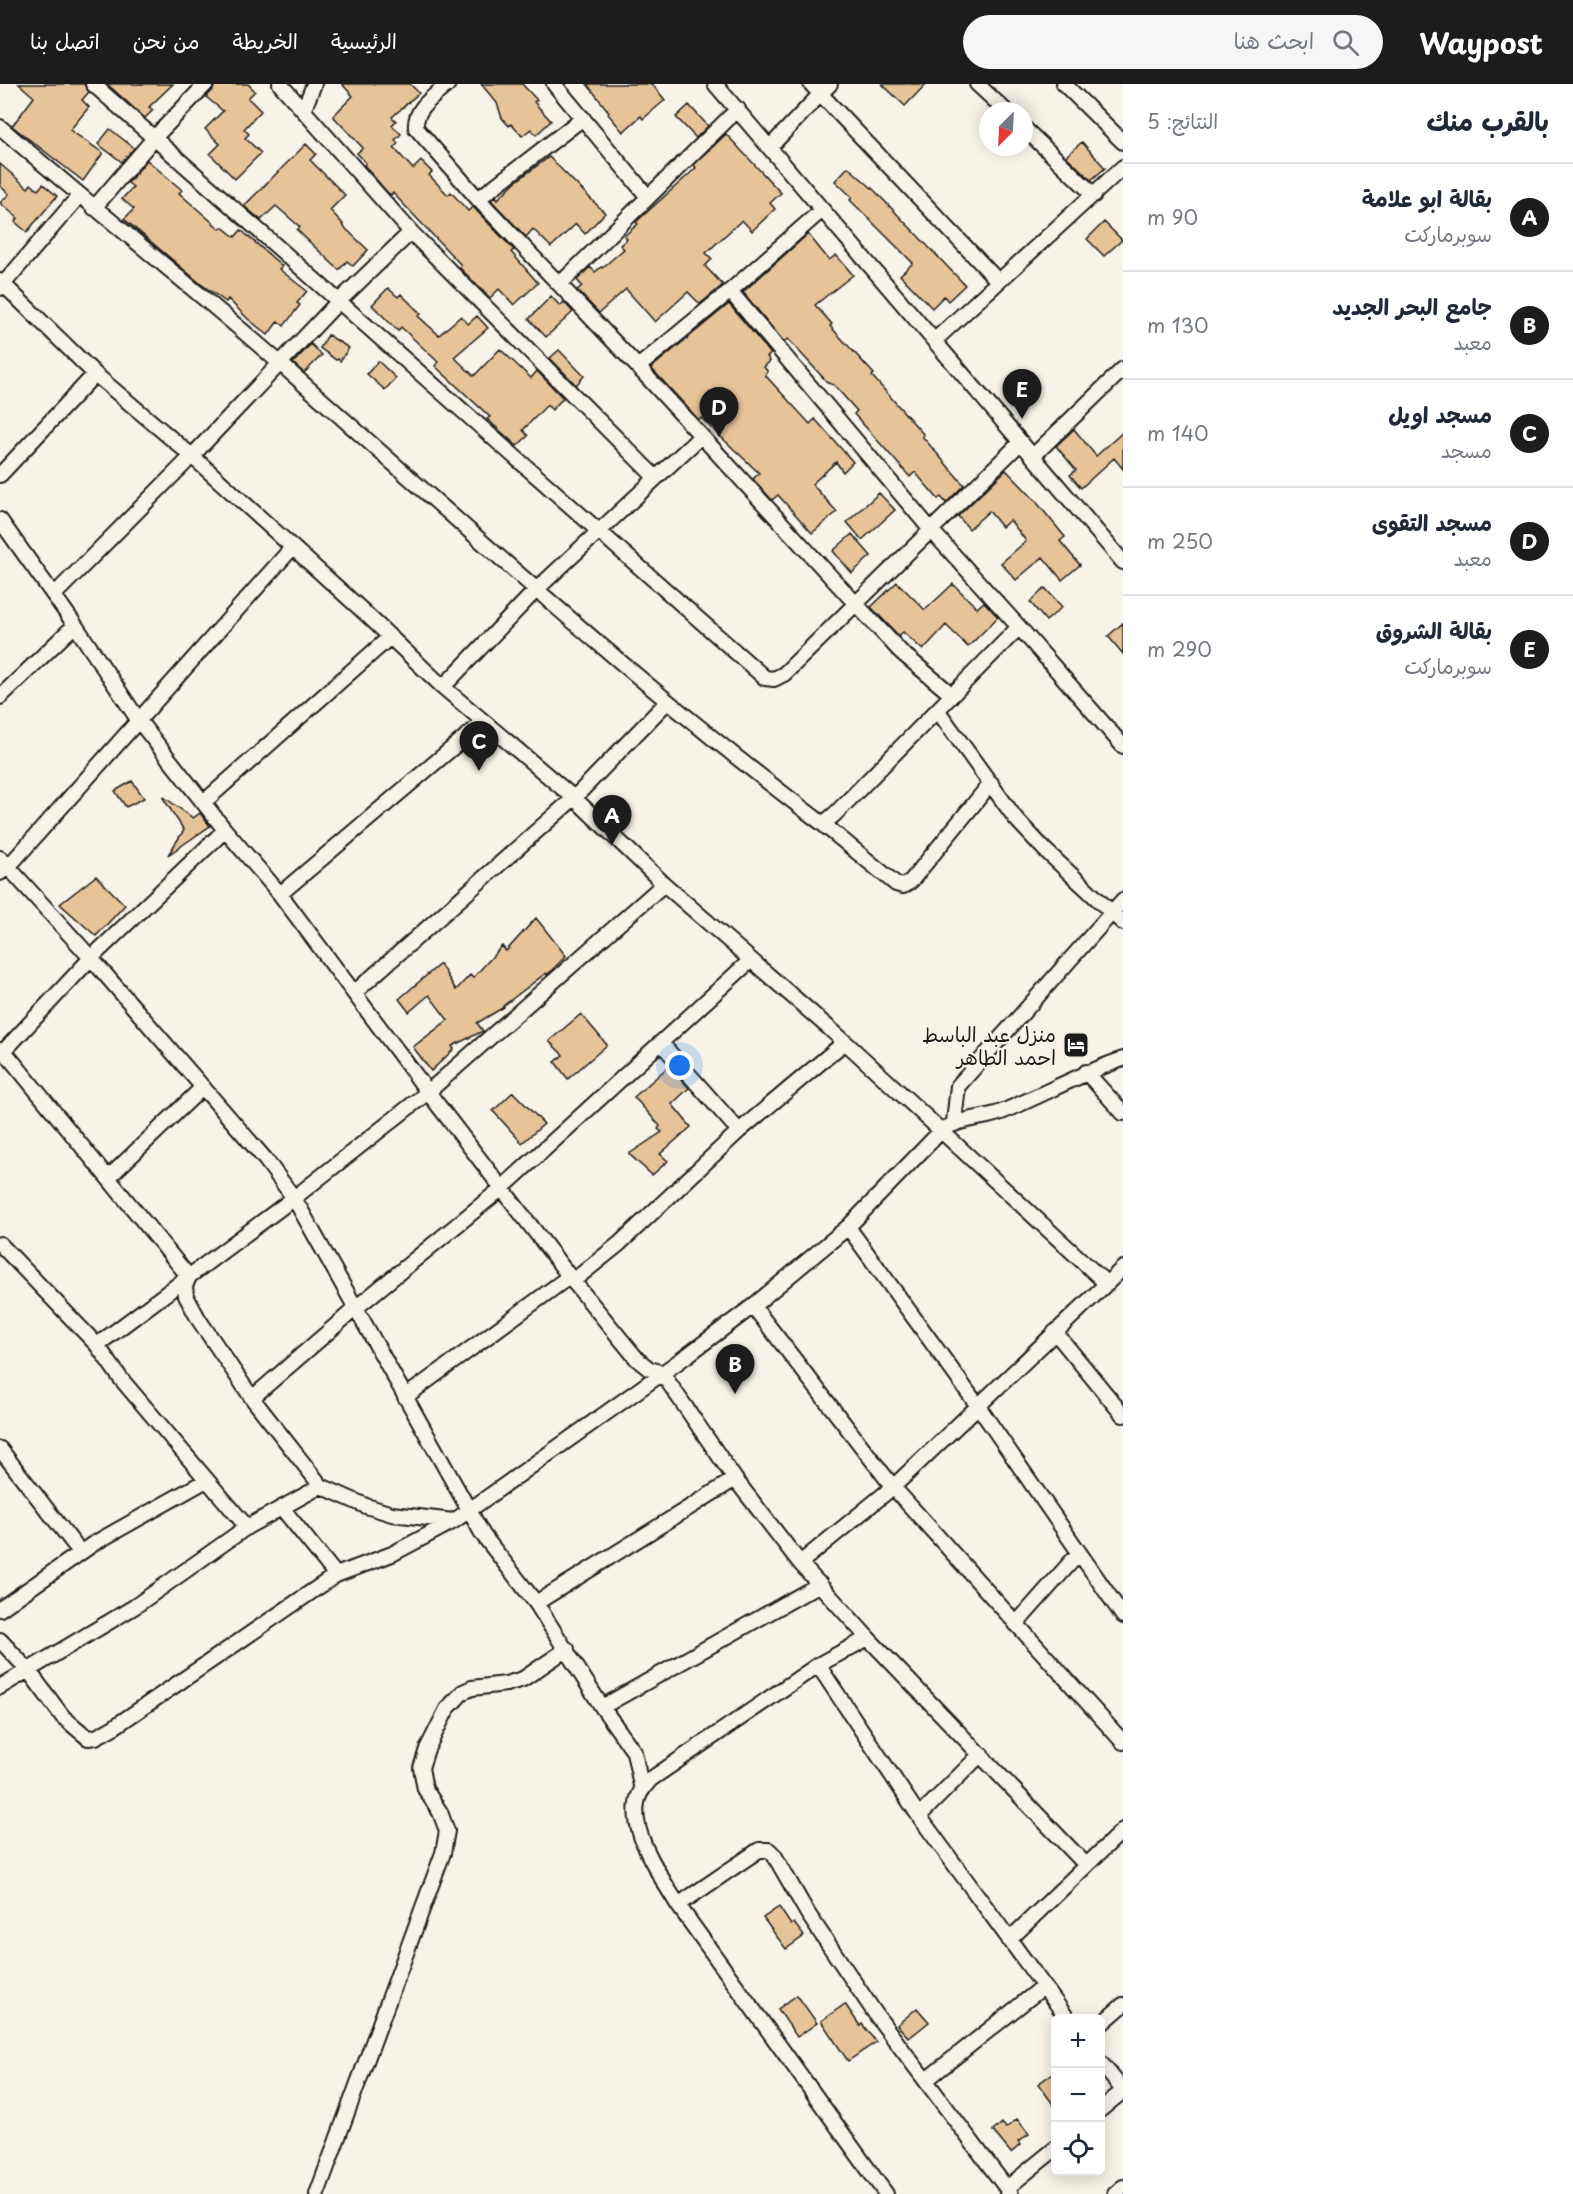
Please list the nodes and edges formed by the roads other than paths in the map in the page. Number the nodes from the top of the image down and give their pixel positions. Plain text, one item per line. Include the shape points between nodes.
1 (93, 84) edge
2 (206, 84) edge
3 (280, 84) edge
4 (314, 84) edge
5 (448, 84) edge
6 (554, 84) edge
7 (716, 84) edge
8 (977, 84) edge
9 (1064, 84) edge
10 (821, 87) edge
11 (996, 102) edge
12 (304, 109) junction
13 (738, 109) junction
14 (583, 118) junction
15 (0, 127) edge
16 (155, 137) junction
17 (1033, 137) edge
18 (1123, 142) edge
19 (770, 147) junction
20 (1123, 167) edge
21 (1094, 195) junction
22 (79, 196) junction
23 (648, 196) junction
24 (478, 199) junction
25 (94, 208) junction
26 (822, 210) junction
27 (411, 232) junction
28 (998, 281) junction
29 (1, 284) edge
30 (560, 284) junction
31 (730, 291) junction
32 (338, 302) junction
33 (935, 340) junction
34 (279, 363) junction
35 (638, 367) junction
36 (1123, 369) edge
37 (95, 374) junction
38 (700, 437) junction
39 (1021, 442) junction
40 (192, 456) junction
41 (1033, 456) junction
42 (0, 475) edge
43 (655, 477) junction
44 (1, 524) edge
45 (930, 530) junction
46 (599, 533) junction
47 (292, 548) junction
48 (1123, 562) edge
49 (537, 590) junction
50 (54, 595) junction
51 (855, 603) junction
52 (75, 625) junction
53 (1019, 627) junction
54 (390, 637) junction
55 (443, 687) junction
56 (951, 694) junction
57 (0, 698) edge
58 (667, 702) junction
59 (938, 711) junction
60 (139, 721) junction
61 (483, 722) junction
62 (1123, 746) edge
63 (991, 783) junction
64 (574, 798) junction
65 (204, 802) junction
66 (823, 824) junction
67 (225, 830) junction
68 (3, 866) edge
69 (664, 884) junction
70 (280, 894) junction
71 (1123, 900) edge
72 (1112, 912) junction
73 (1123, 923) edge
74 (91, 958) junction
75 (751, 960) junction
76 (354, 993) junction
77 (845, 1042) junction
78 (661, 1043) junction
79 (2, 1050) edge
80 (1123, 1059) edge
81 (1086, 1072) junction
82 (203, 1087) junction
83 (428, 1092) junction
84 (1123, 1113) edge
85 (954, 1122) junction
86 (942, 1130) junction
87 (739, 1131) junction
88 (108, 1178) junction
89 (501, 1188) junction
90 (294, 1198) junction
91 (848, 1227) junction
92 (0, 1244) edge
93 (1123, 1268) edge
94 (189, 1277) junction
95 (572, 1279) junction
96 (1107, 1284) junction
97 (753, 1306) junction
98 (357, 1307) junction
99 (1055, 1332) junction
100 (98, 1345) junction
101 (662, 1373) junction
102 (405, 1396) junction
103 (252, 1398) junction
104 (978, 1406) junction
105 (1123, 1415) edge
106 (0, 1449) edge
107 (735, 1479) junction
108 (205, 1480) junction
109 (321, 1486) junction
110 (893, 1487) junction
111 (282, 1508) junction
112 (468, 1510) junction
113 (454, 1521) junction
114 (246, 1527) junction
115 (80, 1552) junction
116 (1079, 1553) junction
117 (800, 1563) junction
118 (336, 1575) junction
119 (820, 1584) junction
120 (536, 1603) junction
121 (0, 1609) edge
122 (1123, 1616) edge
123 (1016, 1624) junction
124 (868, 1638) junction
125 (0, 1640) edge
126 (567, 1649) junction
127 (818, 1665) junction
128 (28, 1670) junction
129 (0, 1687) edge
130 (602, 1707) junction
131 (1123, 1742) edge
132 (981, 1754) junction
133 (642, 1790) junction
134 (919, 1816) junction
135 (1123, 1830) edge
136 (1086, 1865) junction
137 (678, 1905) junction
138 (1009, 1940) junction
139 (1043, 1987) junction
140 (1123, 2005) edge
141 (1063, 2014) edge
142 (1105, 2021) edge
143 (1105, 2067) edge
144 (926, 2080) junction
145 (1123, 2090) edge
146 (1105, 2106) edge
147 (1051, 2153) edge
148 (1123, 2187) edge
149 (1009, 2191) edge
150 (317, 2194) edge
151 (886, 2194) edge
152 (1115, 2194) edge

1 - 16 street
2 - 16 street
3 - 12 street
4 - 12 street
5 - 24 street via 418,112 416,128
6 - 14 street
7 - 13 street
8 - 11 street
9 - 18 street
10 - 19 street
10 - 28 street
12 - 27 street
13 - 19 street
13 - 23 street
14 - 23 street
14 - 24 street
15 - 22 street
16 - 25 street
16 - 32 street
17 - 21 street
19 - 26 street
20 - 21 street
21 - 28 street
22 - 25 street
22 - 29 street
23 - 30 street
24 - 30 street
25 - 34 street
26 - 31 street
26 - 33 street
27 - 32 street
27 - 43 street
28 - 33 street
29 - 37 street
30 - 35 street
31 - 35 street
31 - 45 street
32 - 34 street
32 - 46 street
33 - 39 street
34 - 40 street
34 - 49 street
35 - 38 street
36 - 41 street
37 - 40 street
37 - 42 street
38 - 43 street
38 - 51 street
39 - 41 street
39 - 45 street
40 - 47 street
40 - 50 street
41 - 48 street
43 - 46 street
44 - 50 street
45 - 51 street
45 - 53 street
46 - 49 street
46 - 51 street via 765,678 784,674
47 - 54 street
47 - 60 street
49 - 55 street
49 - 58 street
50 - 52 street
51 - 56 street via 901,651
52 - 57 street
52 - 60 street
53 - 56 street
53 - 62 street
54 - 55 street
54 - 65 street
55 - 61 street
56 - 59 street
58 - 64 street
58 - 66 street
59 - 63 street
59 - 66 street
60 - 65 street
60 - 68 street
61 - 64 street
61 - 70 street
63 - 66 street via 903,886
63 - 72 street via 1016,819 1045,850
64 - 69 street
64 - 76 street
65 - 67 street
67 - 70 street
67 - 74 street
68 - 74 street
69 - 75 street
69 - 83 street
70 - 76 street
71 - 72 street
72 - 73 street
72 - 85 street via 958,1086
74 - 79 street
74 - 82 street
75 - 77 street
75 - 78 street
76 - 83 street
77 - 86 street
77 - 87 street
78 - 87 street
78 - 89 street
79 - 88 street
80 - 81 street
81 - 84 street
81 - 85 street via 1001,1112
82 - 88 street
82 - 90 street
83 - 89 street
83 - 90 street
85 - 86 street
86 - 91 street
86 - 96 street
87 - 95 street via 619,1244
88 - 94 street
89 - 95 street
89 - 98 street
90 - 94 street
90 - 98 street
91 - 97 street
91 - 104 street
92 - 100 street
93 - 96 street
94 - 100 street
94 - 103 street via 186,1296
95 - 101 street via 637,1359
95 - 102 street
96 - 99 street
97 - 101 street
97 - 110 street
98 - 102 street
98 - 103 street
99 - 104 street
99 - 105 street
100 - 108 street via 121,1379
101 - 107 street
101 - 112 street
102 - 112 street
103 - 109 street
104 - 110 street
104 - 116 street
106 - 115 street
107 - 117 street
107 - 120 street
108 - 114 street
108 - 115 street
109 - 111 street
109 - 113 street via 392,1514
110 - 117 street
110 - 123 street
111 - 114 street
111 - 118 street
112 - 113 street
112 - 120 street
113 - 118 street via 392,1554
114 - 128 street via 134,1607
115 - 121 street
116 - 122 street
116 - 123 street
117 - 119 street
118 - 128 street via 96,1737 88,1738 63,1717
119 - 124 street
119 - 130 street
120 - 126 street
123 - 131 street
124 - 127 street
124 - 132 street
125 - 128 street
126 - 130 street
126 - 150 street via 523,1679 463,1692 447,1709 427,1749 422,1768 425,1790 447,1831 443,1853
127 - 133 street via 672,1763
127 - 134 street
128 - 129 street
130 - 133 street via 634,1752
132 - 134 street
132 - 136 street
133 - 137 street via 637,1803 637,1827
134 - 138 street
135 - 136 street
136 - 138 street
137 - 144 street via 759,1850 769,1850 851,1978
137 - 151 street
138 - 139 street
139 - 141 street
139 - 144 street
140 - 142 street
143 - 145 street
144 - 149 street
145 - 146 street
147 - 149 street
148 - 152 street

